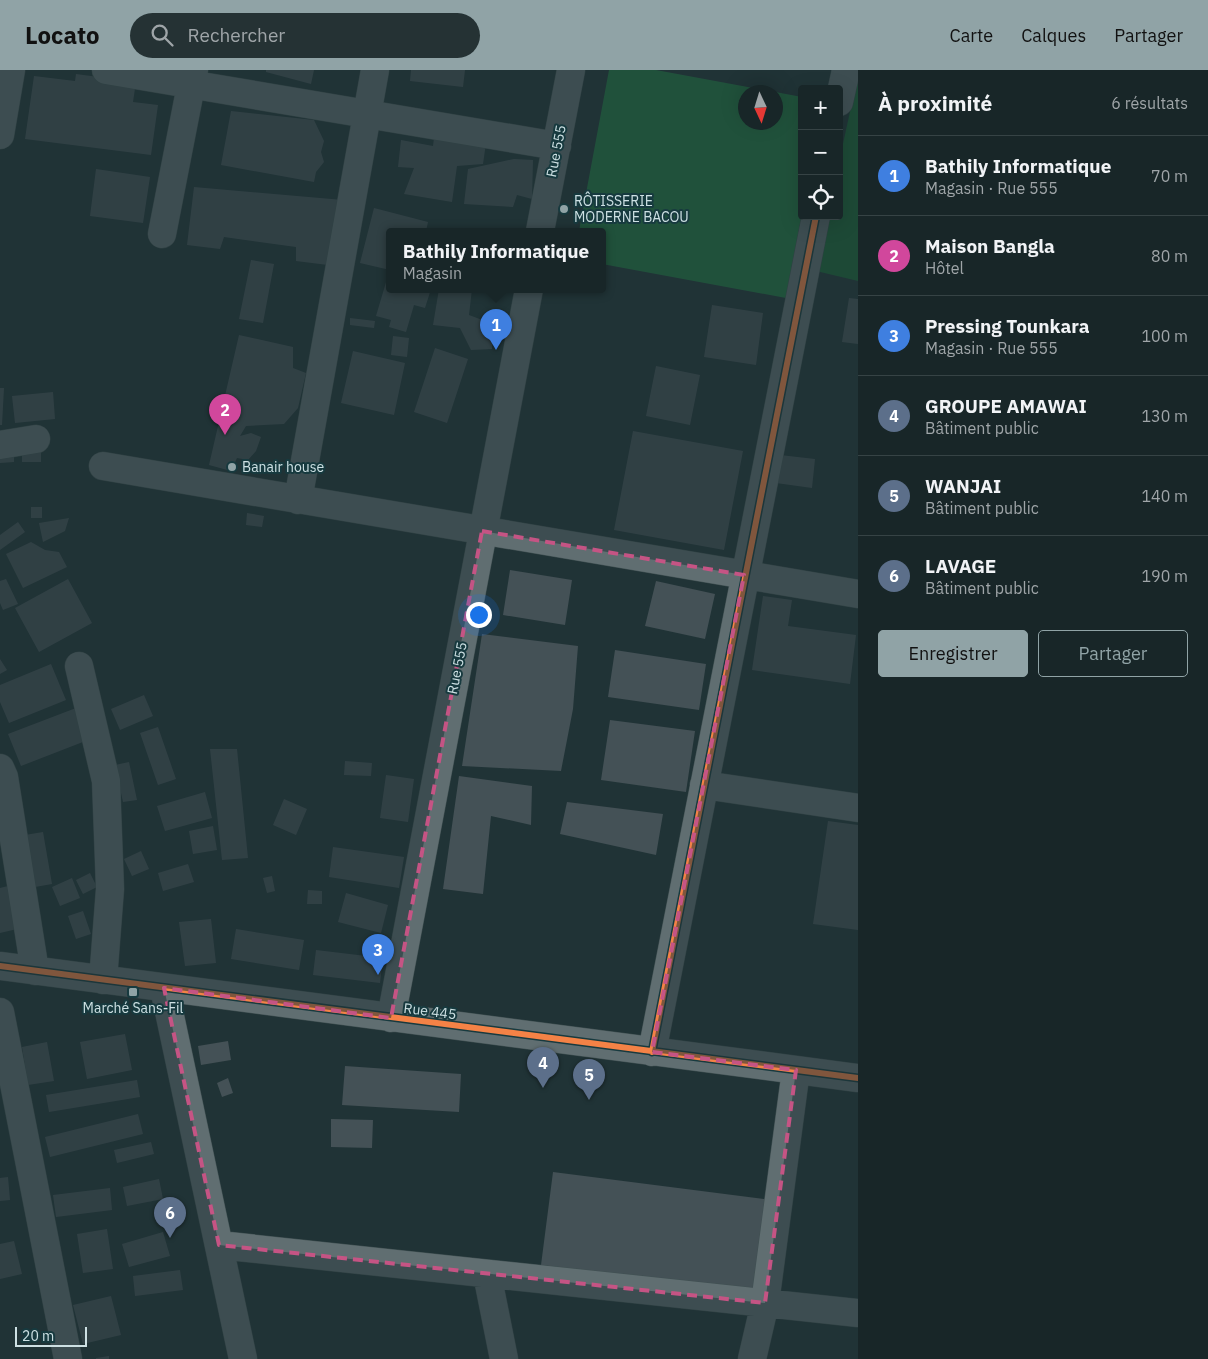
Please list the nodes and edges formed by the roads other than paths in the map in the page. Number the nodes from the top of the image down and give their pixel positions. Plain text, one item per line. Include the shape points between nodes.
1 (11, 70) edge
2 (106, 70) edge
3 (375, 70) edge
4 (571, 70) edge
5 (846, 70) edge
6 (193, 77) edge
7 (843, 85) edge
8 (366, 114) junction
9 (0, 135) edge
10 (557, 146) junction
11 (815, 220) edge
12 (541, 228) edge
13 (162, 234) dead end
14 (528, 293) edge
15 (36, 439) dead end
16 (0, 445) edge
17 (103, 466) dead end
18 (298, 500) junction
19 (482, 531) junction
20 (744, 575) junction
21 (858, 594) edge
22 (79, 666) dead end
23 (0, 768) edge
24 (704, 785) junction
25 (858, 808) edge
26 (0, 966) edge
27 (35, 971) junction
28 (103, 980) junction
29 (164, 988) junction
30 (0, 1012) edge
31 (391, 1018) junction
32 (652, 1052) junction
33 (796, 1070) junction
34 (858, 1078) edge
35 (219, 1245) junction
36 (487, 1274) junction
37 (764, 1303) junction
38 (858, 1313) edge
39 (68, 1359) edge
40 (243, 1359) edge
41 (504, 1359) edge
42 (752, 1359) edge

1 - 9 street
2 - 6 street
3 - 8 street
4 - 10 street, Rue 555
5 - 7 street
6 - 8 street
6 - 13 street
8 - 10 street
8 - 18 street
10 - 12 street, Rue 555
11 - 20 street
14 - 19 street, Rue 555
15 - 16 street
17 - 18 street
18 - 19 street
19 - 20 street
19 - 31 street, Rue 555
20 - 21 street
20 - 24 street
22 - 28 street via 106,781 110,889
23 - 27 street
24 - 25 street
24 - 32 street
26 - 27 street, Rue 445
27 - 28 street, Rue 445
28 - 29 street, Rue 445
29 - 31 street, Rue 445
29 - 35 street
30 - 39 street
31 - 32 street, Rue 445
32 - 33 street, Rue 445
33 - 34 street, Rue 445
33 - 37 street
35 - 36 street
35 - 40 street
36 - 37 street
36 - 41 street
37 - 38 street
37 - 42 street

